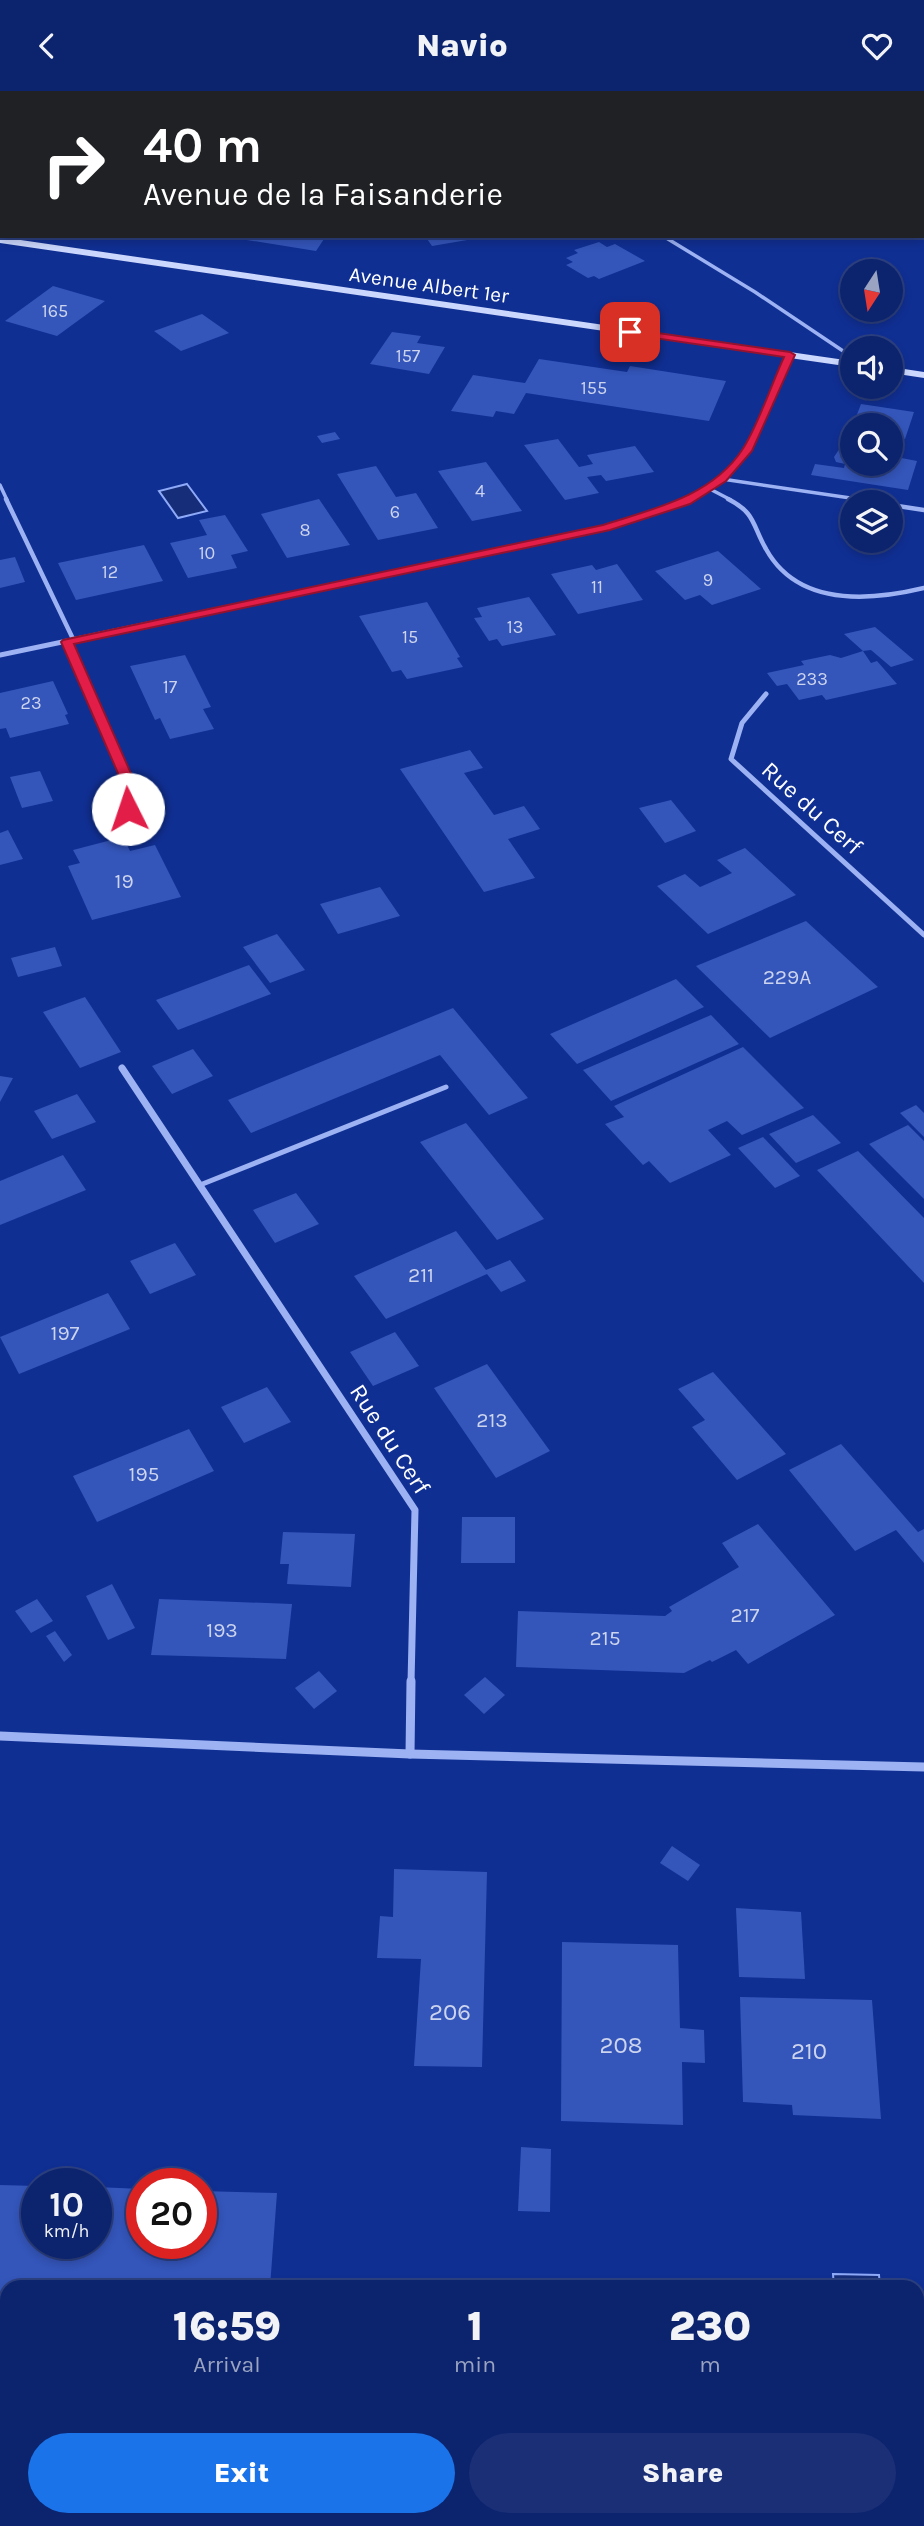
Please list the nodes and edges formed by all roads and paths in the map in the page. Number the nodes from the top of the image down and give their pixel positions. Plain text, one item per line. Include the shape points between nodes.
1 (14, 238) edge
2 (666, 238) edge
3 (840, 349) edge
4 (790, 355) junction
5 (840, 362) edge
6 (903, 372) edge
7 (924, 375) edge
8 (722, 479) junction
9 (0, 485) edge
10 (708, 488) junction
11 (840, 497) edge
12 (903, 507) edge
13 (924, 510) edge
14 (924, 588) edge
15 (74, 641) junction
16 (67, 642) junction
17 (0, 655) edge
18 (766, 694) dead end
19 (122, 824) dead end
20 (924, 935) edge
21 (122, 1068) dead end
22 (446, 1087) dead end
23 (200, 1185) junction
24 (0, 1736) edge
25 (410, 1754) junction
26 (924, 1767) edge

1 - 4 main road, Avenue Albert 1er
2 - 3 lane
4 - 5 main road, Avenue Albert 1er
4 - 8 street via 747,451
6 - 7 main road
8 - 10 street
8 - 11 lane
9 - 15 lane
10 - 14 lane via 751,514 761,544 771,557 820,591 865,600
10 - 15 street via 686,502 606,528
12 - 13 lane
15 - 16 street
16 - 17 street
16 - 19 lane via 133,794
18 - 20 street, Rue du Cerf via 742,720 731,759
21 - 23 street, Rue du Cerf
22 - 23 lane
23 - 25 street, Rue du Cerf via 415,1510
24 - 25 street
25 - 26 street

